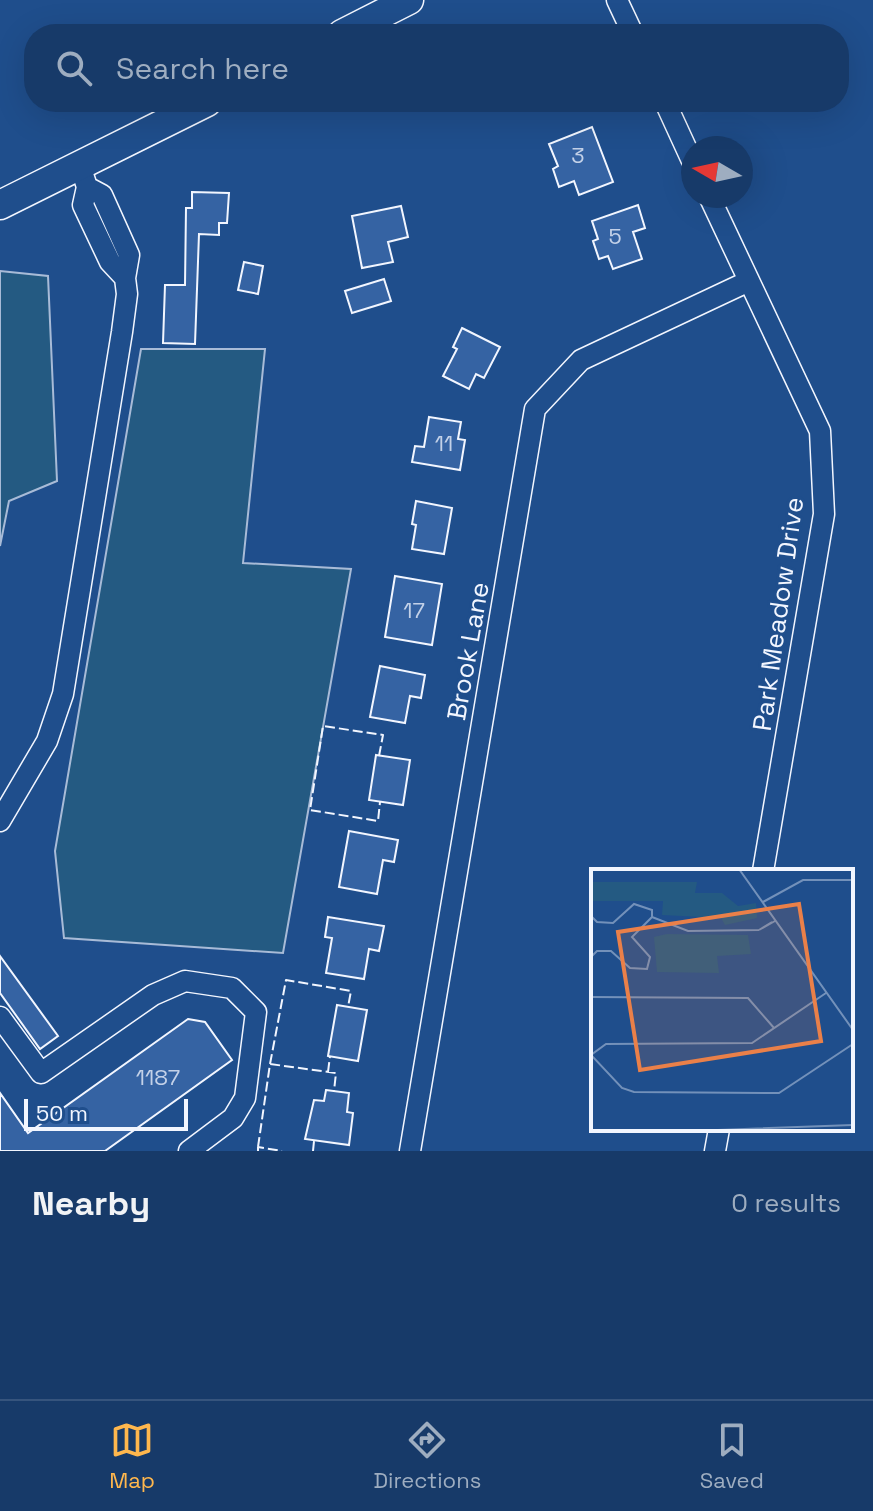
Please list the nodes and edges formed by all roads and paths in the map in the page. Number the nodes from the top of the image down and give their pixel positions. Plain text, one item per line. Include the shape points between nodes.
1 (409, 0) edge
2 (617, 0) edge
3 (362, 24) edge
4 (628, 24) edge
5 (190, 112) edge
6 (670, 112) edge
7 (681, 137) edge
8 (84, 176) junction
9 (0, 205) edge
10 (715, 208) edge
11 (749, 281) junction
12 (0, 821) edge
13 (763, 869) edge
14 (0, 1017) edge
15 (719, 1131) edge
16 (189, 1151) edge
17 (410, 1151) edge
18 (715, 1151) edge

1 - 3 main road
2 - 4 street
5 - 8 main road
6 - 7 street
8 - 9 main road
8 - 12 street via 83,205 110,262 125,278 127,294 63,694 47,741
10 - 11 street, Park Meadow Drive
11 - 13 street, Park Meadow Drive via 820,431 824,514
11 - 17 street, Brook Lane via 581,360 535,409
14 - 16 street via 41,1073 153,995 185,981 232,988 256,1012 245,1098 233,1118
15 - 18 street

